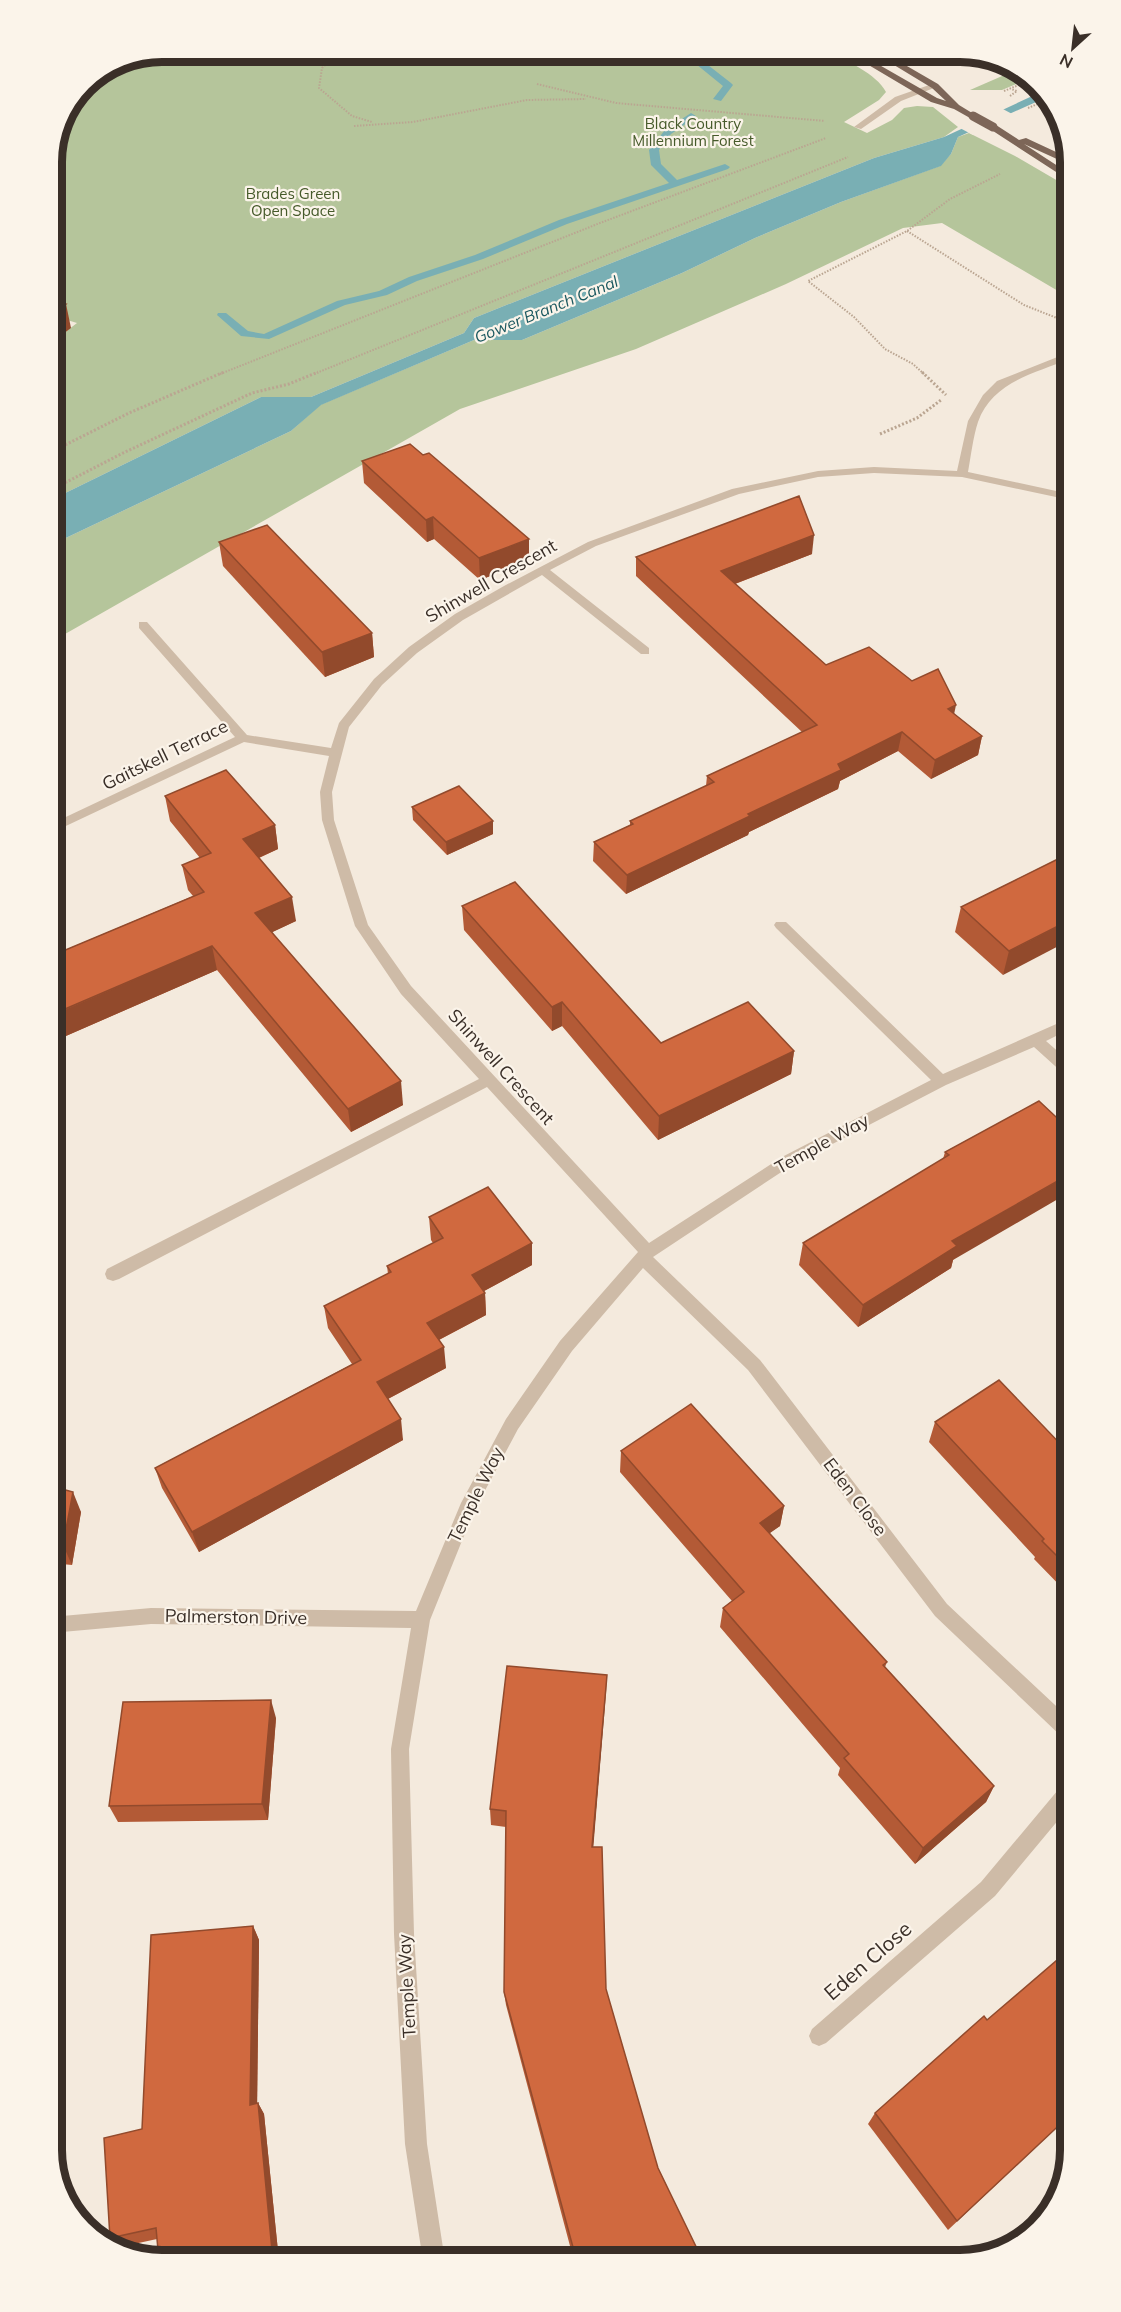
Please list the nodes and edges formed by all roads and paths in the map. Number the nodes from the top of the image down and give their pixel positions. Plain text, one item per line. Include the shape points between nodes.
1 (329, 62) edge
2 (868, 62) edge
3 (894, 62) edge
4 (537, 84) dead end
5 (935, 86) junction
6 (919, 92) junction
7 (593, 99) junction
8 (957, 107) junction
9 (375, 123) junction
10 (354, 126) dead end
11 (858, 127) junction
12 (993, 127) junction
13 (848, 157) dead end
14 (1060, 157) edge
15 (1036, 158) junction
16 (1060, 172) edge
17 (907, 231) junction
18 (1060, 320) edge
19 (1060, 359) edge
20 (973, 421) junction
21 (62, 446) edge
22 (962, 474) junction
23 (62, 484) edge
24 (1060, 495) edge
25 (543, 570) junction
26 (143, 625) dead end
27 (645, 651) dead end
28 (243, 738) junction
29 (334, 753) junction
30 (62, 824) edge
31 (781, 925) dead end
32 (1060, 1028) edge
33 (1035, 1040) junction
34 (1060, 1062) edge
35 (489, 1080) junction
36 (941, 1081) junction
37 (646, 1256) junction
38 (113, 1274) dead end
39 (421, 1620) junction
40 (62, 1624) edge
41 (1060, 1723) edge
42 (1060, 1803) edge
43 (819, 2036) dead end
44 (432, 2250) edge

1 - 9 path via 322,68 319,88 352,116
2 - 6 main road
3 - 5 main road
4 - 7 path
5 - 6 street
5 - 8 main road
6 - 8 main road
6 - 11 street via 898,99
7 - 9 path via 526,100 413,122
7 - 11 path via 843,122
8 - 12 main road, bridge
9 - 10 path
11 - 21 path via 754,162 328,331
12 - 14 main road
12 - 15 main road
13 - 23 path via 289,384 252,393
15 - 16 main road
15 - 17 path via 950,199
17 - 18 path via 1024,305
17 - 20 path via 808,280 854,317 885,349 913,364
19 - 20 street via 1001,383 987,396
20 - 22 street
22 - 24 street, Shinwell Crescent
22 - 25 street, Shinwell Crescent via 874,470 778,481 736,491 592,544
25 - 27 street
25 - 29 street, Shinwell Crescent via 459,617 413,650 357,706 343,726
26 - 28 street
28 - 29 street, Gaitskell Terrace
28 - 30 street, Gaitskell Terrace
29 - 35 street, Shinwell Crescent via 326,792 328,820 362,926 406,990
31 - 36 street
32 - 33 street, Temple Way
33 - 34 street
33 - 36 street, Temple Way
35 - 37 street, Shinwell Crescent
35 - 38 street
36 - 37 street, Temple Way via 787,1161
37 - 39 street, Temple Way via 566,1346 512,1424 467,1508
37 - 41 street, Eden Close via 754,1365 941,1610
39 - 40 street, Palmerston Drive via 151,1616
39 - 44 street, Temple Way via 400,1749 403,1922 416,2144
42 - 43 street, Eden Close via 988,1889

